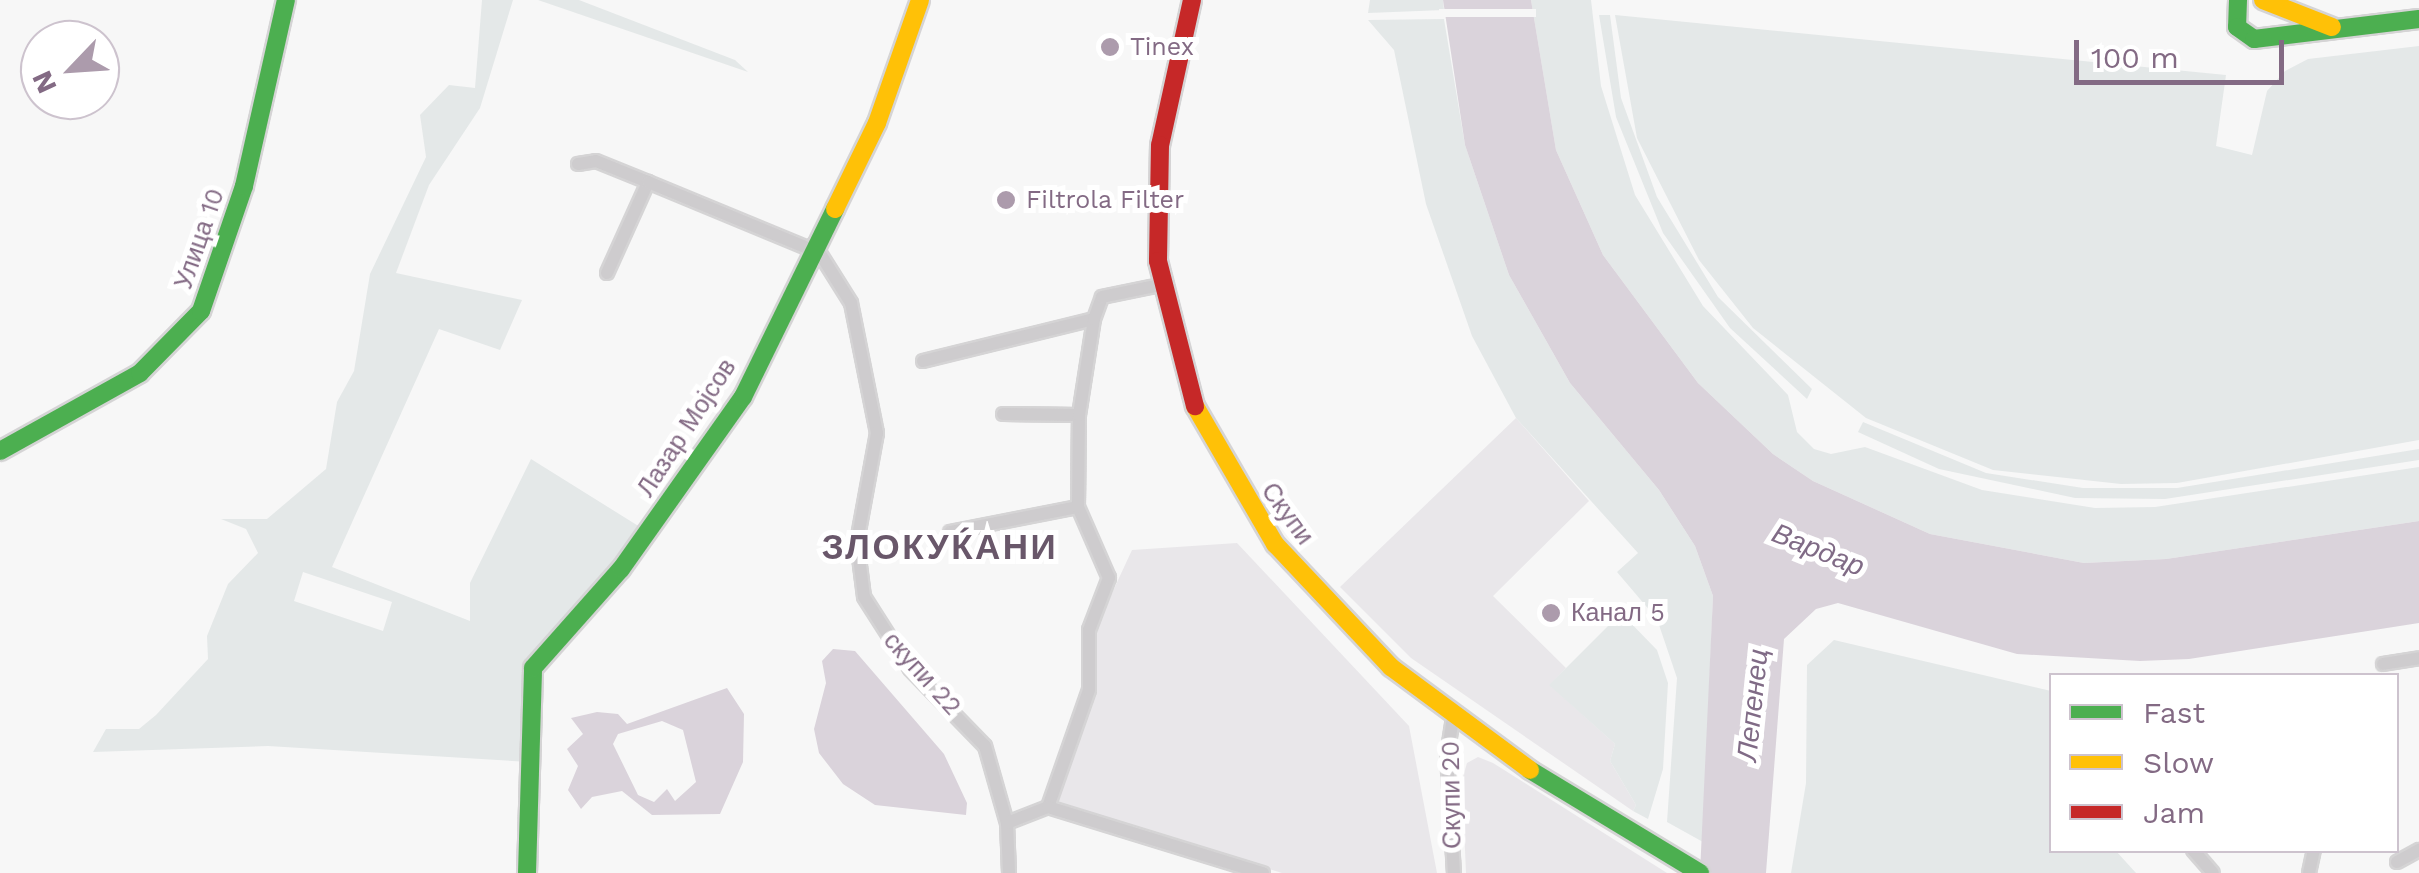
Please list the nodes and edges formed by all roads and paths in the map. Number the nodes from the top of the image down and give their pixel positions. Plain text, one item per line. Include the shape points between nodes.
1 (286, 0) edge
2 (920, 0) edge
3 (1192, 0) edge
4 (2238, 0) edge
5 (2264, 0) edge
6 (2419, 19) edge
7 (2332, 28) junction
8 (578, 164) dead end
9 (648, 182) junction
10 (813, 247) junction
11 (607, 273) dead end
12 (1160, 284) junction
13 (1094, 319) junction
14 (923, 360) dead end
15 (1003, 414) dead end
16 (1079, 414) junction
17 (0, 450) edge
18 (1078, 508) junction
19 (950, 532) dead end
20 (2419, 658) edge
21 (2382, 664) dead end
22 (1453, 718) junction
23 (1048, 807) junction
24 (1008, 823) junction
25 (2419, 850) edge
26 (2196, 853) edge
27 (2397, 862) dead end
28 (526, 873) edge
29 (1010, 873) edge
30 (1263, 873) edge
31 (1454, 873) edge
32 (1700, 873) edge
33 (2213, 873) edge

1 - 17 street, Улица 10 via 244,186 201,312 149,366
2 - 10 street, Лазар Мојсов via 877,122
3 - 12 street, Скупи via 1160,144
4 - 7 street via 2237,27 2254,39
5 - 7 street via 2280,12
6 - 7 street
8 - 9 street via 596,160
9 - 10 street
9 - 11 street
10 - 24 street, скупи 22 via 831,262 850,303 877,433 857,542 864,597 910,669 985,746
10 - 28 street, Лазар Мојсов via 718,434 621,569 533,668
12 - 13 street via 1102,298
12 - 22 street, Скупи via 1185,384 1250,510 1336,612
13 - 14 street
13 - 16 street
15 - 16 street
16 - 18 street
18 - 19 street
18 - 23 street via 1109,578 1089,630 1089,690
20 - 21 street
22 - 31 street, Скупи 20 via 1447,756
22 - 32 street, Скупи
23 - 24 street
23 - 30 street
24 - 29 street, скупи 22
25 - 27 street
26 - 33 street

